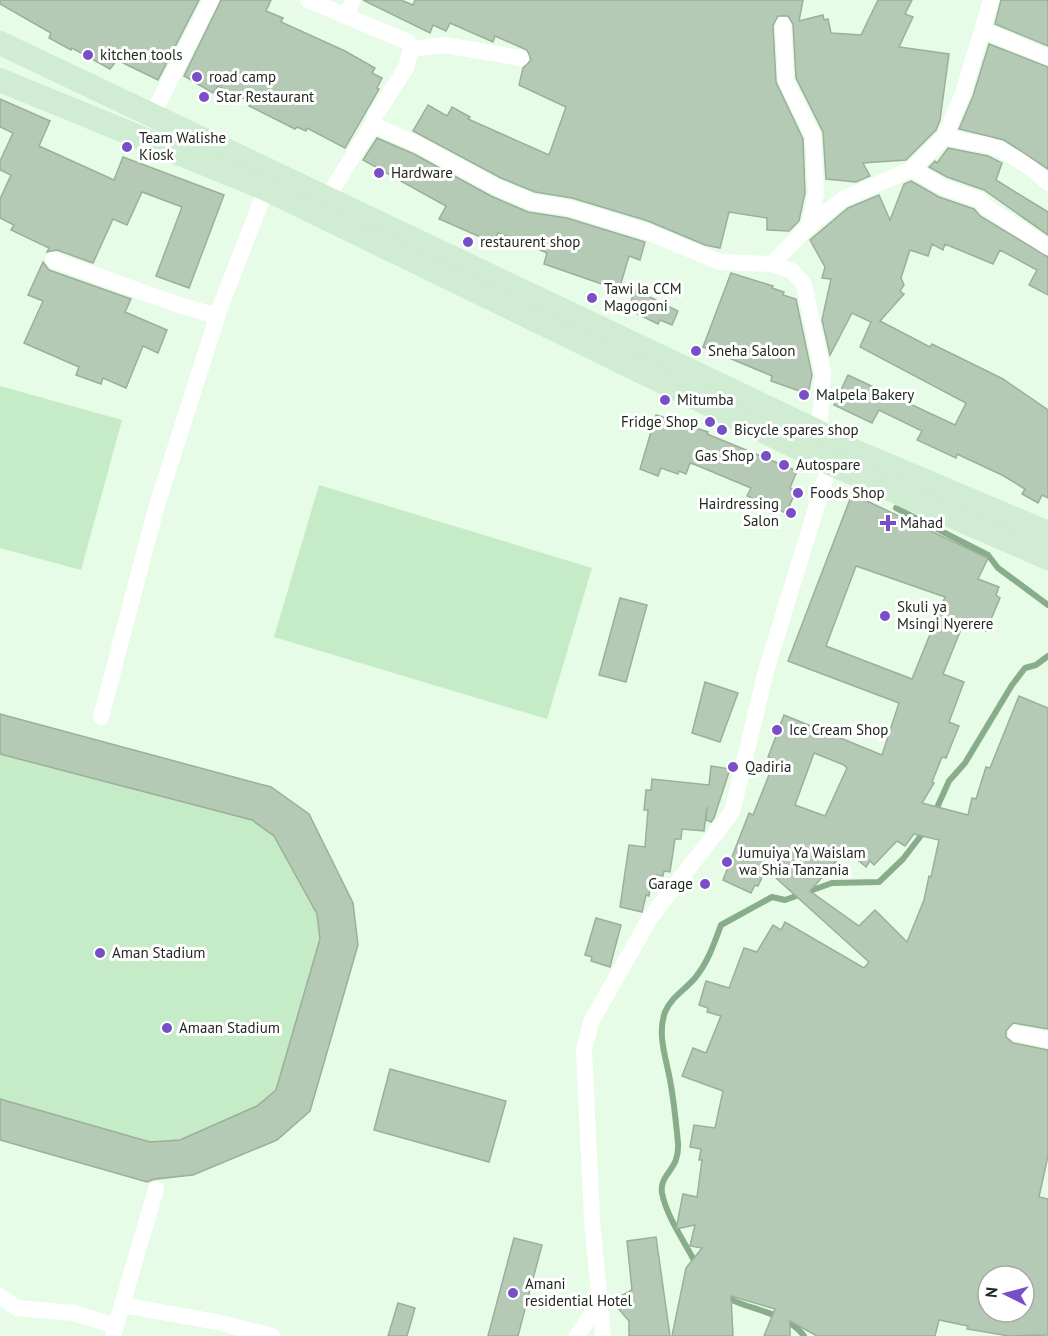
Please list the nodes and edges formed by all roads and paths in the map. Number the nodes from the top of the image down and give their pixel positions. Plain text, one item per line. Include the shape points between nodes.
1 (211, 0) edge
2 (308, 0) edge
3 (353, 0) edge
4 (990, 0) edge
5 (346, 16) junction
6 (783, 25) dead end
7 (982, 30) junction
8 (0, 43) edge
9 (411, 49) junction
10 (1048, 57) edge
11 (521, 58) dead end
12 (0, 80) edge
13 (152, 115) junction
14 (374, 122) junction
15 (945, 136) junction
16 (912, 169) junction
17 (1048, 183) edge
18 (266, 189) junction
19 (327, 198) junction
20 (809, 226) junction
21 (1048, 246) edge
22 (53, 261) dead end
23 (772, 264) junction
24 (217, 316) junction
25 (828, 446) junction
26 (1048, 533) edge
27 (1048, 558) edge
28 (101, 717) dead end
29 (1016, 1033) dead end
30 (1048, 1040) edge
31 (156, 1189) dead end
32 (0, 1296) edge
33 (601, 1300) junction
34 (122, 1305) junction
35 (114, 1331) edge
36 (272, 1336) edge
37 (577, 1336) edge
38 (603, 1336) edge

1 - 13 street
2 - 5 street
3 - 5 street
4 - 7 street
5 - 9 street via 408,42
6 - 20 street via 786,81 813,136 816,194
7 - 10 street
7 - 15 street
8 - 13 main road
9 - 11 street via 444,45
9 - 14 street via 406,68
12 - 18 main road
13 - 19 main road
14 - 19 street
14 - 23 street via 532,202 569,208 645,231 720,262
15 - 16 street
15 - 17 street via 1002,152 1035,170
16 - 20 street via 843,199
16 - 21 street via 943,188 980,200
18 - 24 street
18 - 25 main road
19 - 25 main road
20 - 23 street
22 - 24 street
23 - 25 street via 792,271 804,284 823,374
24 - 28 street via 156,508
25 - 26 main road
25 - 27 main road
25 - 33 street via 732,812 650,918 591,1022 586,1040 592,1220
29 - 30 street
31 - 34 street
32 - 35 street via 17,1308 74,1313
33 - 37 street
33 - 38 street
34 - 35 street
34 - 36 street

